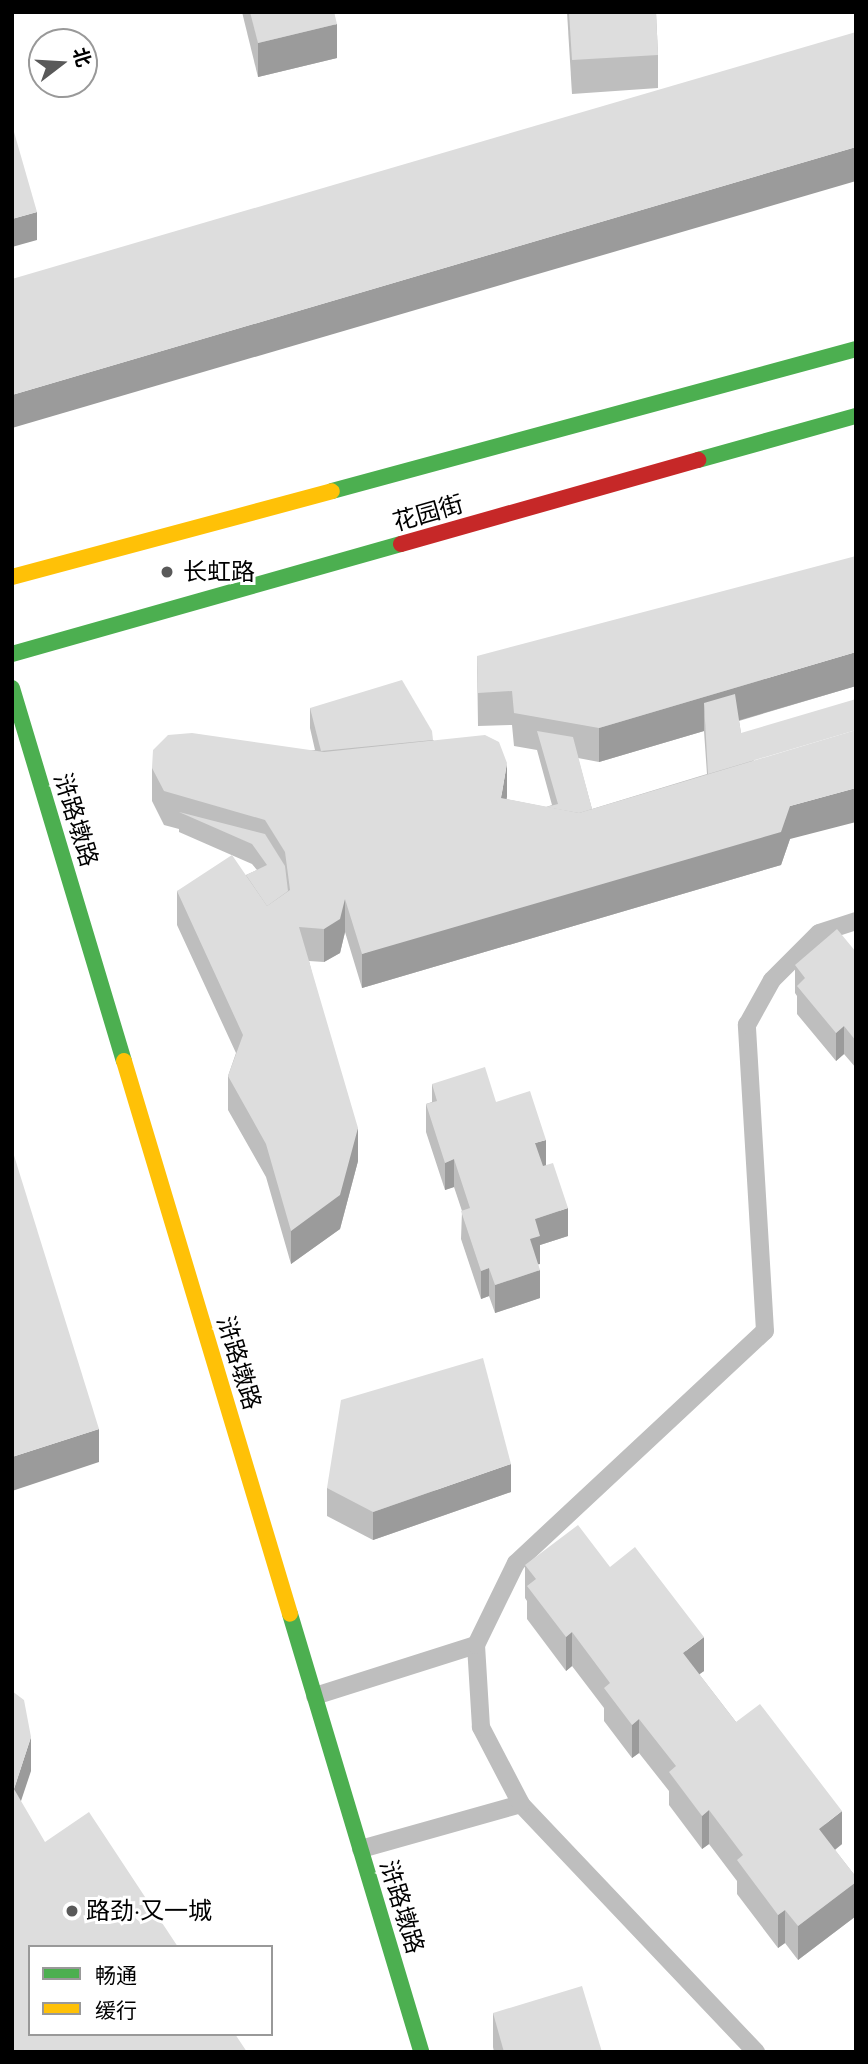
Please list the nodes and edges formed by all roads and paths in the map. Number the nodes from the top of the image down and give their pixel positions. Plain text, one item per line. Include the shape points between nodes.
1 (856, 349) edge
2 (856, 416) edge
3 (12, 578) edge
4 (12, 654) edge
5 (12, 688) edge
6 (856, 921) edge
7 (476, 1645) junction
8 (315, 1696) junction
9 (521, 1804) junction
10 (361, 1849) junction
11 (421, 2052) edge
12 (756, 2052) edge

1 - 3 main road, 花园街
2 - 4 main road, 花园街
5 - 8 main road, 浒路墩路
6 - 7 lane via 819,933 772,980 747,1025 765,1331 516,1563
7 - 8 lane
7 - 9 lane via 481,1727
8 - 10 main road, 浒路墩路
9 - 10 lane
9 - 12 lane
10 - 11 main road, 浒路墩路

